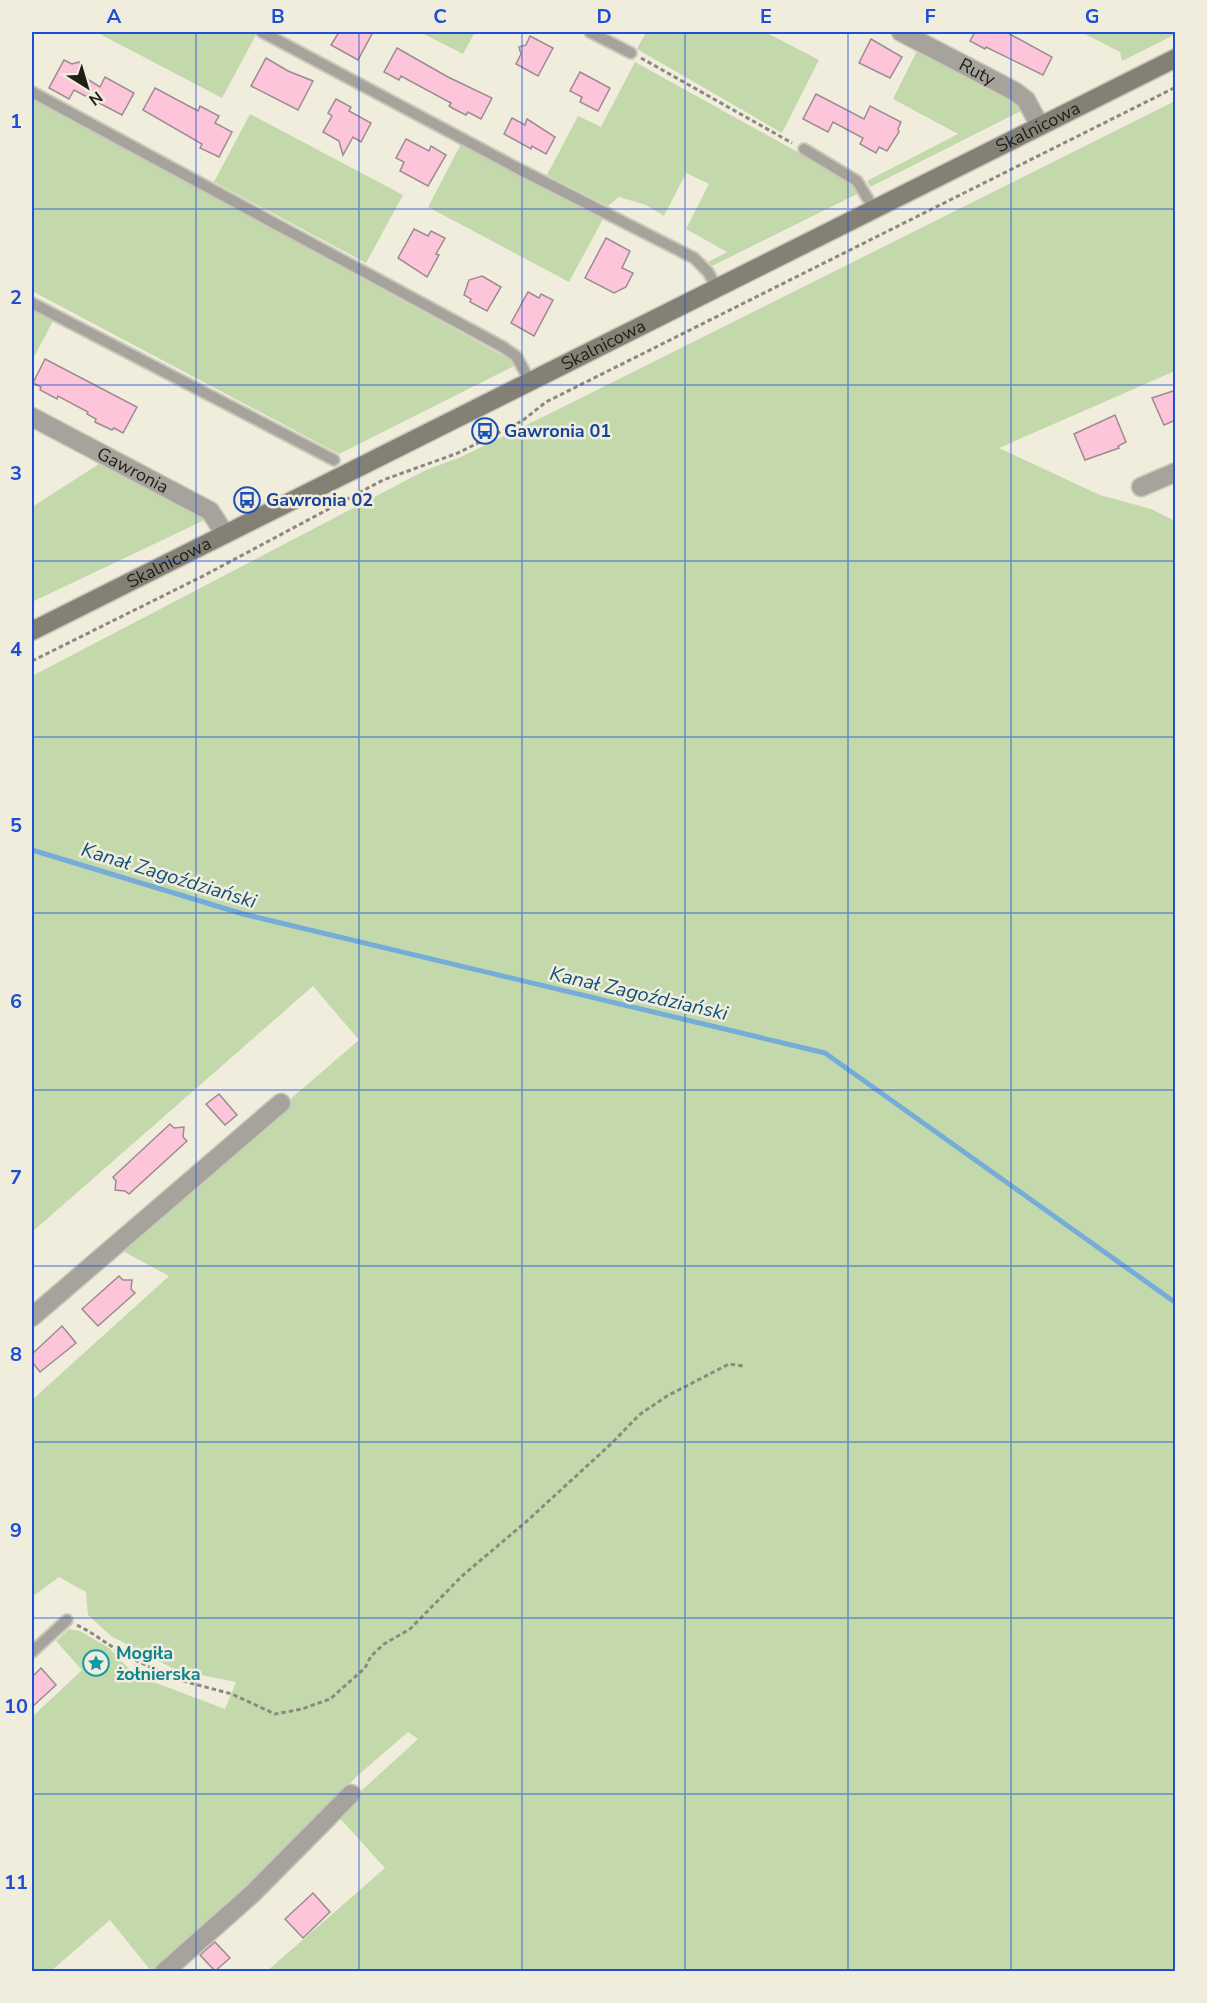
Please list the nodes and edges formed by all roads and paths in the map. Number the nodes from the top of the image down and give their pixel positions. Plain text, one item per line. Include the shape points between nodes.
1 (262, 32) edge
2 (590, 32) edge
3 (901, 32) edge
4 (631, 53) joint
5 (1176, 58) edge
6 (1176, 87) edge
7 (32, 92) edge
8 (1040, 126) junction
9 (804, 149) joint
10 (874, 209) junction
11 (717, 288) junction
12 (32, 303) edge
13 (530, 381) junction
14 (32, 417) edge
15 (334, 460) dead end
16 (1176, 472) edge
17 (1141, 487) dead end
18 (225, 534) junction
19 (32, 631) edge
20 (32, 661) edge
21 (281, 1103) dead end
22 (32, 1317) edge
23 (743, 1366) dead end
24 (67, 1620) joint
25 (32, 1652) edge
26 (351, 1794) dead end
27 (164, 1971) edge

1 - 11 lane via 694,258
2 - 4 lane
3 - 8 street, Ruty via 1014,91 1026,100
4 - 9 path
5 - 8 street, Skalnicowa
6 - 20 path via 546,402 522,421 459,453 383,480
7 - 13 lane via 503,347 516,356
8 - 10 street, Skalnicowa
9 - 10 lane via 857,181
10 - 11 street, Skalnicowa
11 - 13 street, Skalnicowa
12 - 15 lane
13 - 18 street, Skalnicowa
14 - 18 street, Gawronia via 210,511
16 - 17 street
18 - 19 street, Skalnicowa
21 - 22 street
23 - 24 path via 729,1364 639,1415 527,1521 462,1576 410,1629 384,1644 365,1668 330,1699 275,1714 232,1694 179,1680 126,1656
24 - 25 lane
26 - 27 street via 250,1895

